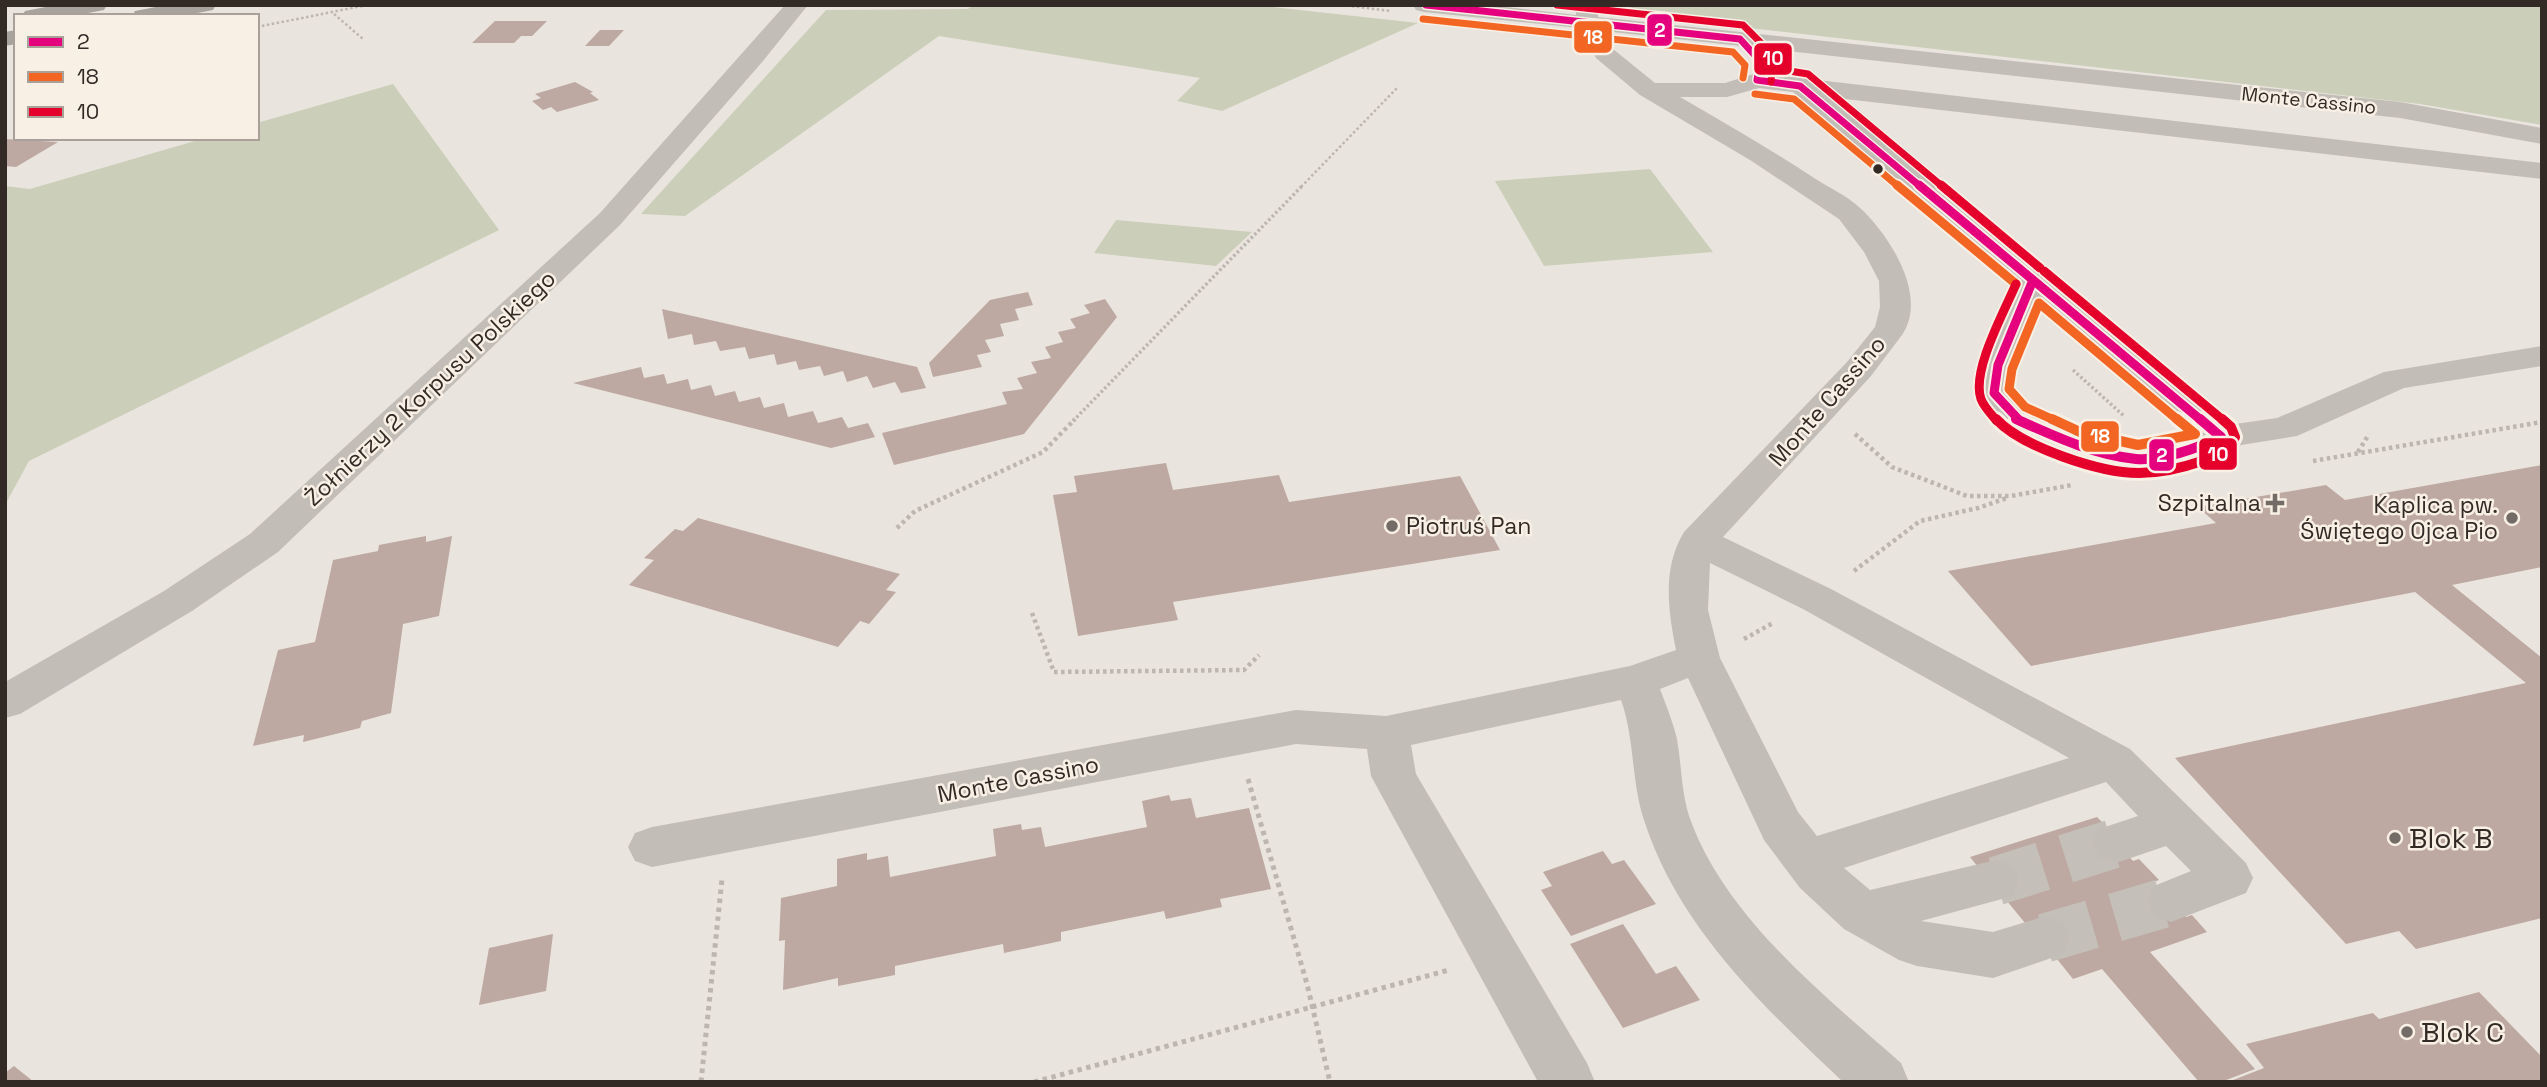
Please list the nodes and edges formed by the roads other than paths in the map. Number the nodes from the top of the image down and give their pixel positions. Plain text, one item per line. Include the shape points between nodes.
1 (96, 5) edge
2 (205, 5) edge
3 (797, 5) edge
4 (1423, 5) edge
5 (1587, 13) edge
6 (44, 14) edge
7 (154, 14) edge
8 (1740, 39) junction
9 (1757, 80) junction
10 (1800, 86) junction
11 (1649, 90) junction
12 (2542, 136) edge
13 (2542, 171) edge
14 (2033, 281) junction
15 (2542, 356) edge
16 (2221, 437) junction
17 (1698, 541) junction
18 (1699, 658) junction
19 (1635, 681) junction
20 (5, 702) edge
21 (1386, 733) junction
22 (2114, 762) junction
23 (2176, 822) junction
24 (2116, 843) tunnel mouth
25 (652, 847) dead end
26 (1806, 860) junction
27 (1996, 881) tunnel mouth
28 (2171, 901) tunnel mouth
29 (1862, 914) junction
30 (2045, 938) tunnel mouth
31 (1568, 1082) edge
32 (1882, 1082) edge

1 - 6 highway
2 - 7 highway
3 - 20 street, Żołnierzy 2 Korpusu Polskiego via 610,219 264,542 178,601
4 - 5 street, Monte Cassino
5 - 8 street, Monte Cassino
5 - 11 street, Monte Cassino via 1604,53
8 - 9 street via 1760,61
8 - 12 street, Monte Cassino via 2400,110
9 - 10 street
9 - 11 street via 1727,90
10 - 13 street
10 - 14 street
11 - 17 street, Monte Cassino via 1849,213 1878,250 1894,281 1896,307 1891,328 1859,369
14 - 16 street
14 - 16 street via 1998,365 1994,393 2016,419 2076,445 2138,459 2193,450
15 - 16 street via 2396,379 2285,428
17 - 18 street, Monte Cassino via 1690,566 1688,610
17 - 22 street via 1817,599
18 - 19 street, Monte Cassino
18 - 26 street via 1781,826
19 - 21 street, Monte Cassino
19 - 32 street via 1653,734 1668,823 1689,872 1735,938
21 - 25 street, Monte Cassino via 1296,727
21 - 31 street via 1394,776
22 - 23 street
22 - 26 street
23 - 24 street
23 - 28 street via 2229,878
26 - 29 street
27 - 29 street
29 - 30 street via 1916,944 1993,955

